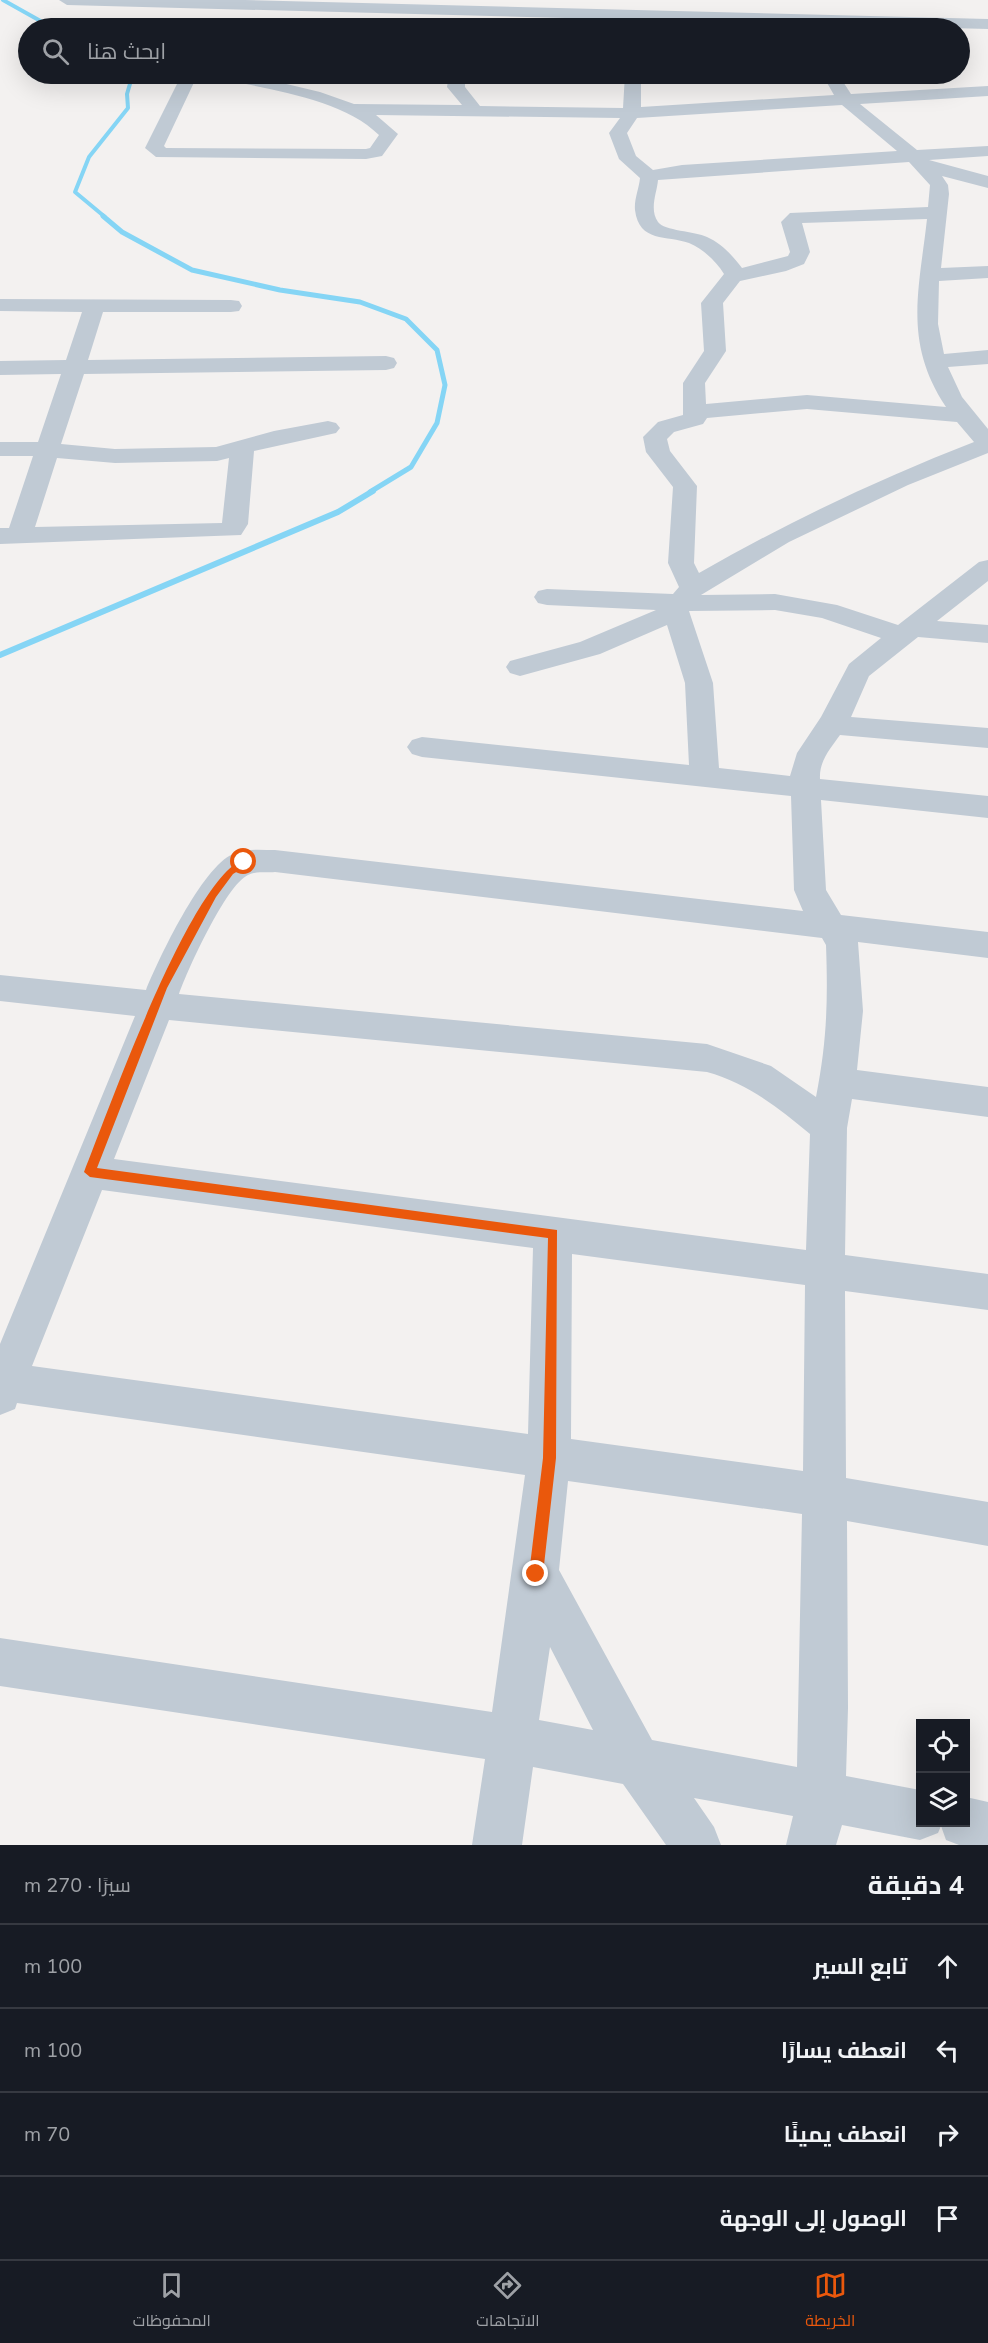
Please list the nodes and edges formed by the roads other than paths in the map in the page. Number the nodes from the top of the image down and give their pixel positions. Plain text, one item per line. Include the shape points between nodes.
1 (67, 0) edge
2 (90, 0) edge
3 (297, 0) edge
4 (214, 4) junction
5 (483, 5) edge
6 (206, 18) edge
7 (473, 18) edge
8 (602, 18) edge
9 (746, 18) edge
10 (988, 18) edge
11 (970, 19) edge
12 (970, 24) edge
13 (988, 24) edge
14 (970, 38) edge
15 (988, 41) edge
16 (185, 84) edge
17 (262, 84) edge
18 (456, 84) edge
19 (633, 84) edge
20 (837, 84) edge
21 (988, 90) edge
22 (846, 98) junction
23 (356, 109) junction
24 (476, 112) junction
25 (632, 113) junction
26 (988, 151) edge
27 (917, 161) junction
28 (649, 177) junction
29 (988, 183) edge
30 (937, 213) junction
31 (988, 272) edge
32 (931, 275) junction
33 (734, 276) junction
34 (0, 305) edge
35 (95, 305) junction
36 (231, 306) dead end
37 (988, 357) edge
38 (933, 361) junction
39 (386, 363) dead end
40 (0, 368) edge
41 (74, 368) junction
42 (694, 412) junction
43 (963, 416) junction
44 (328, 428) dead end
45 (988, 444) edge
46 (0, 449) edge
47 (47, 450) junction
48 (242, 450) junction
49 (10, 536) edge
50 (988, 567) edge
51 (547, 597) dead end
52 (683, 600) junction
53 (908, 632) junction
54 (988, 634) edge
55 (520, 667) dead end
56 (832, 725) junction
57 (988, 738) edge
58 (422, 747) dead end
59 (705, 777) junction
60 (805, 788) junction
61 (988, 807) edge
62 (834, 928) junction
63 (988, 945) edge
64 (0, 988) edge
65 (155, 1005) junction
66 (838, 1082) junction
67 (988, 1102) edge
68 (830, 1128) junction
69 (90, 1172) junction
70 (553, 1234) junction
71 (825, 1270) junction
72 (988, 1292) edge
73 (3, 1388) edge
74 (549, 1458) junction
75 (825, 1497) junction
76 (988, 1524) edge
77 (536, 1574) junction
78 (0, 1662) edge
79 (512, 1739) junction
80 (638, 1763) junction
81 (820, 1797) junction
82 (916, 1814) edge
83 (970, 1823) edge
84 (988, 1827) edge
85 (497, 1845) edge
86 (696, 1845) edge
87 (811, 1845) edge

1 - 2 street
2 - 4 street
3 - 5 street
4 - 5 street
4 - 6 street
5 - 7 street
5 - 8 street
5 - 9 street
10 - 11 street
12 - 13 street
14 - 15 street
16 - 23 street via 154,148 162,153 376,152 389,134 383,125
17 - 23 street
18 - 24 street
19 - 25 street
20 - 22 street
21 - 22 street
22 - 25 street
22 - 27 street
23 - 24 street
24 - 25 street
25 - 28 street via 618,133 628,159
26 - 27 street
27 - 28 street via 682,171
27 - 29 street
27 - 30 street via 939,185
28 - 33 street via 645,211 650,225 660,234 698,240 734,271
30 - 32 street
30 - 33 street via 797,217 791,222 800,252 797,260
31 - 32 street
32 - 38 street via 927,305
33 - 42 street via 712,303 715,351 694,383
34 - 35 street
35 - 36 street
35 - 41 street
37 - 38 street
38 - 43 street
39 - 41 street
40 - 41 street
41 - 47 street
42 - 43 street via 807,402
42 - 52 street via 694,420 666,427 655,437 662,457 685,486
43 - 45 street
44 - 48 street via 274,438
45 - 52 street via 899,480 780,537
46 - 47 street
47 - 48 street via 97,456 177,456
47 - 49 street
48 - 49 street via 236,524 232,530
50 - 53 street
51 - 52 street
52 - 53 street via 796,605
52 - 55 street via 590,648
52 - 59 street via 686,637 700,692
53 - 54 street
53 - 56 street via 859,670
56 - 57 street
56 - 60 street via 807,763
58 - 59 street
59 - 60 street
60 - 61 street
60 - 62 street via 810,890 822,916
62 - 63 street
62 - 65 street via 430,878 252,861 229,871 192,929
62 - 66 street via 843,945 846,975
64 - 65 street
65 - 68 street via 707,1058 736,1065 766,1080
65 - 69 street
66 - 67 street
66 - 68 street
68 - 71 street
69 - 70 street
69 - 73 street
70 - 71 street
70 - 74 street
71 - 72 street
71 - 75 street
73 - 74 street
74 - 75 street
74 - 77 street
75 - 76 street
75 - 81 street
77 - 79 street
77 - 80 street
78 - 79 street
79 - 80 street
79 - 85 street
80 - 81 street
80 - 86 street
81 - 82 street
81 - 87 street
83 - 84 street

